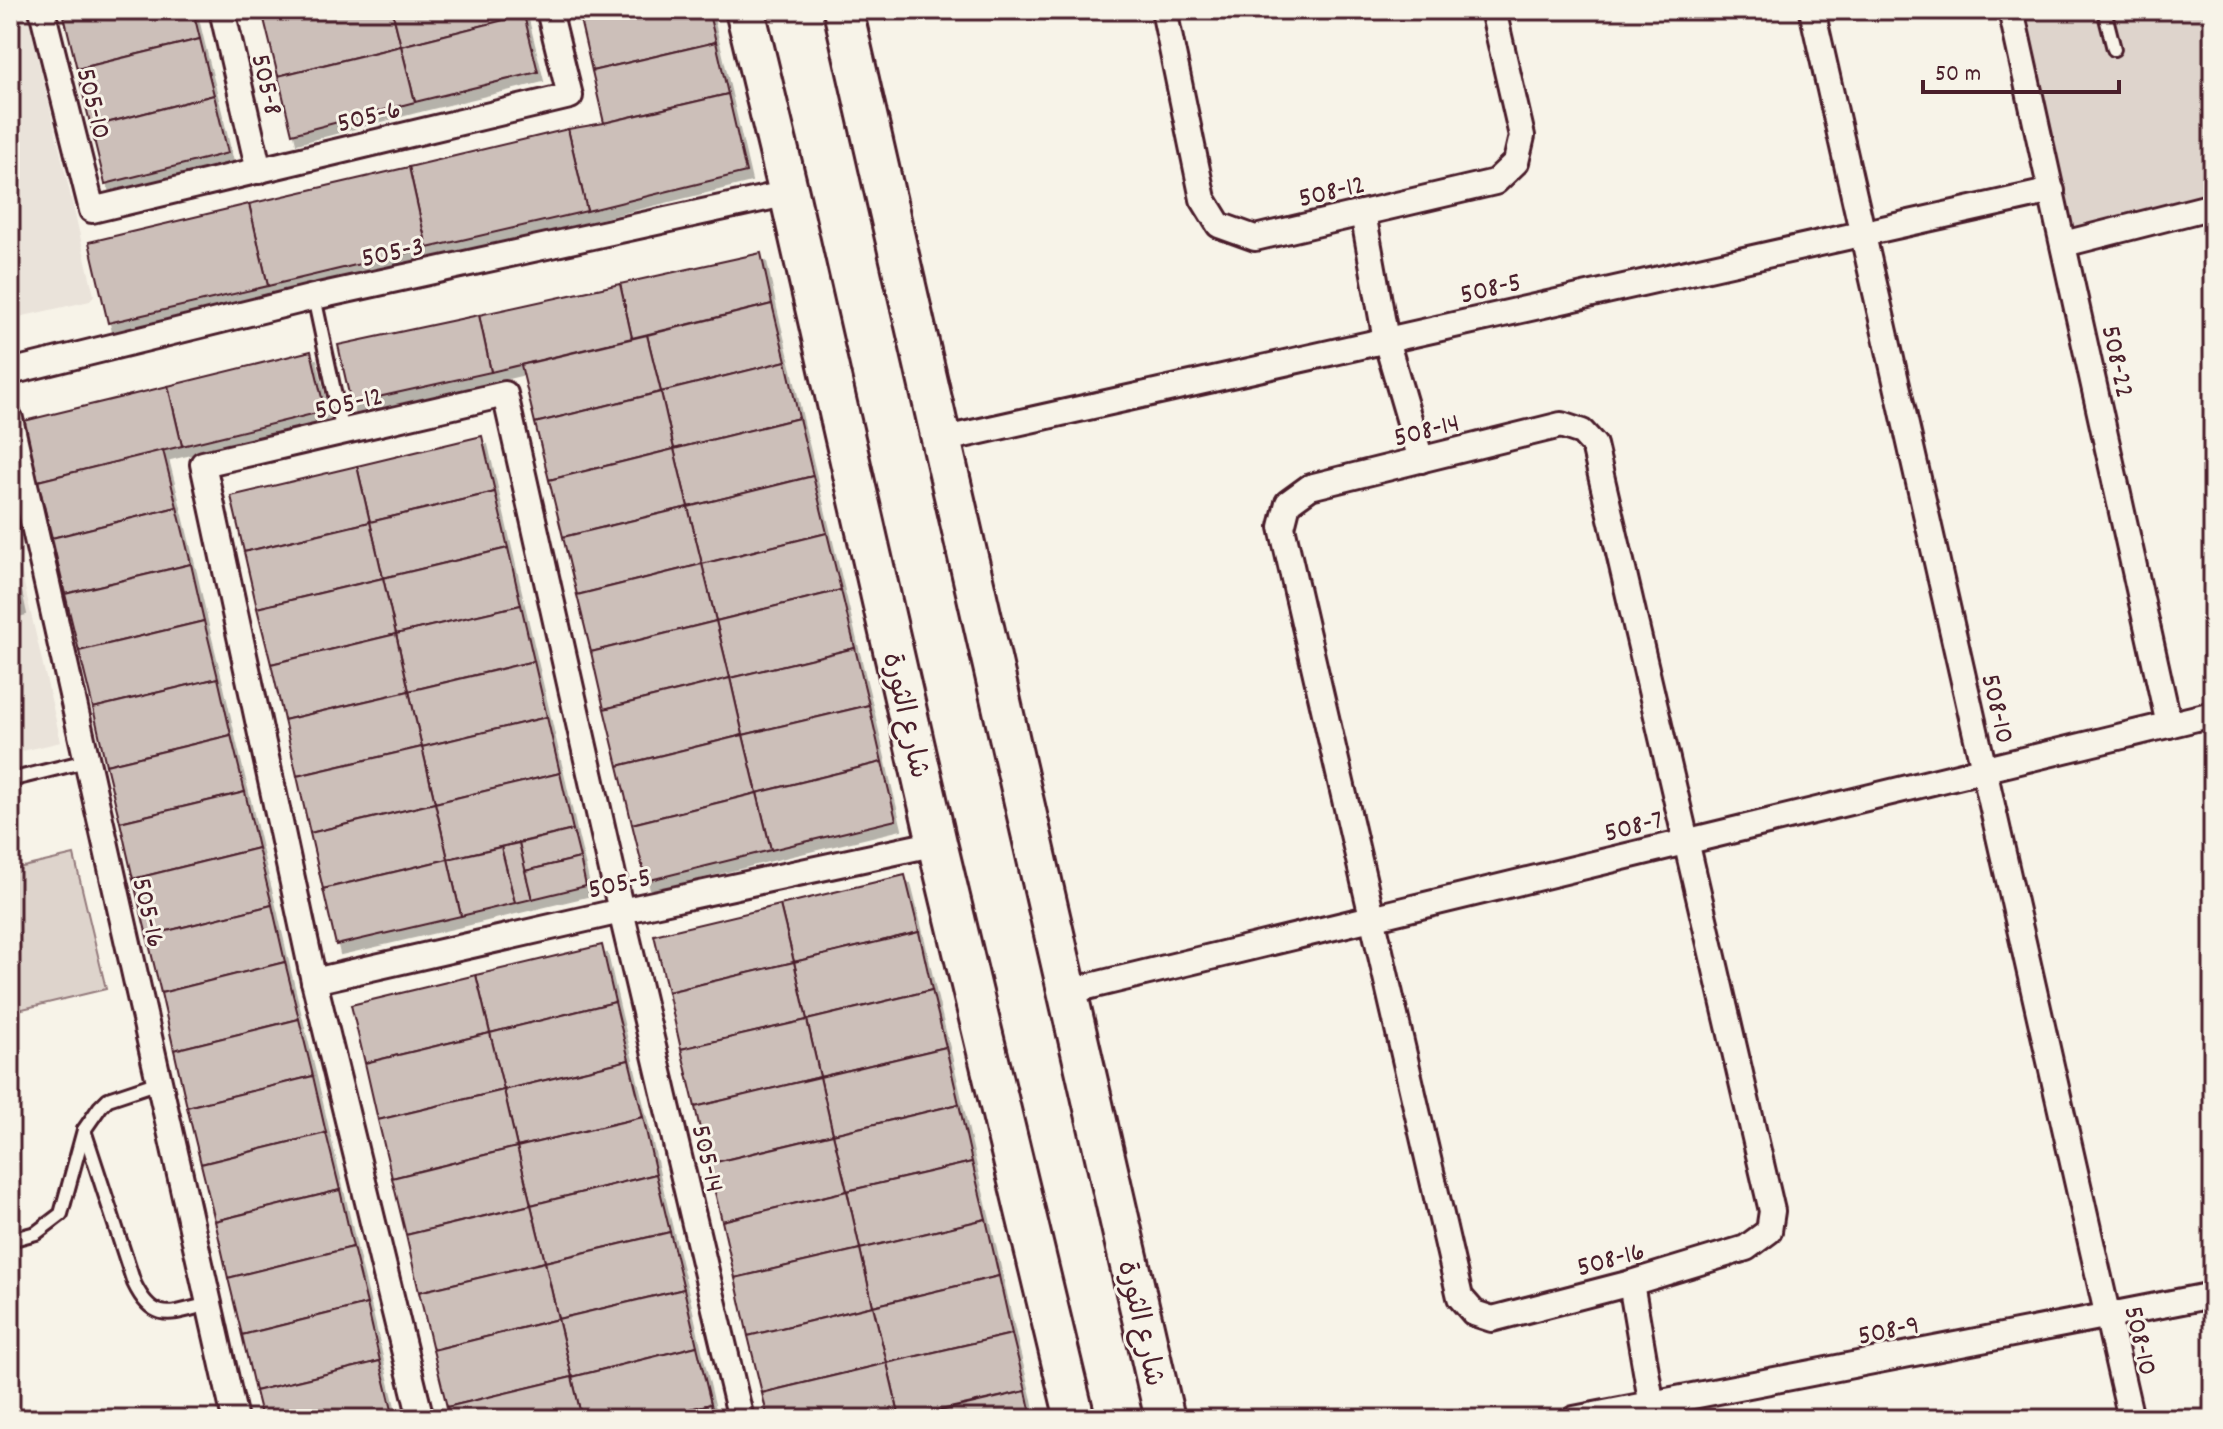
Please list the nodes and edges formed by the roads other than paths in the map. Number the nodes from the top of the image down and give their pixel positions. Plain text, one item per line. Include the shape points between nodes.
1 (42, 10) edge
2 (222, 10) edge
3 (549, 10) edge
4 (745, 10) edge
5 (843, 10) edge
6 (1164, 10) edge
7 (1493, 10) edge
8 (1812, 10) edge
9 (2011, 10) edge
10 (2104, 10) edge
11 (2114, 49) dead end
12 (259, 171) junction
13 (2052, 191) junction
14 (789, 193) junction
15 (2213, 206) edge
16 (92, 210) joint
17 (1363, 213) junction
18 (1862, 233) junction
19 (2064, 244) junction
20 (314, 297) junction
21 (1386, 340) junction
22 (10, 372) edge
23 (10, 419) edge
24 (343, 433) junction
25 (941, 440) junction
26 (1421, 460) junction
27 (2213, 714) edge
28 (2169, 725) junction
29 (86, 761) junction
30 (1983, 770) junction
31 (10, 780) edge
32 (1686, 842) junction
33 (937, 843) junction
34 (621, 911) junction
35 (1372, 917) junction
36 (314, 981) junction
37 (1066, 992) junction
38 (159, 1082) junction
39 (84, 1130) junction
40 (10, 1240) edge
41 (1631, 1283) junction
42 (2213, 1295) edge
43 (209, 1304) junction
44 (2107, 1317) junction
45 (1653, 1412) edge
46 (235, 1419) edge
47 (421, 1419) edge
48 (741, 1419) edge
49 (1075, 1419) edge
50 (1165, 1419) edge
51 (1574, 1419) edge
52 (2131, 1419) edge

1 - 16 street, 505-10
2 - 12 street, 505-8
3 - 12 street, 505-6 via 570,96
4 - 14 main road, شارع الثورة
5 - 25 main road, شارع الثورة
6 - 17 street, 508-12 via 1203,199 1219,225 1255,238
7 - 17 street, 508-12 via 1522,136 1516,162 1495,182
8 - 18 street, 508-10
9 - 13 street, 508-22
10 - 11 lane
12 - 16 street, 505-6
13 - 18 street, 508-5
13 - 19 street, 508-22
14 - 20 street, 505-3
14 - 33 main road, شارع الثورة
15 - 19 street
17 - 21 street
18 - 21 street, 508-5
18 - 30 street, 508-10
19 - 28 street, 508-22
20 - 22 street, 505-3
20 - 24 lane
21 - 25 street, 508-5
21 - 26 street
23 - 29 street, 505-16
24 - 34 street, 505-12 via 505,394
24 - 36 street, 505-12 via 203,464
25 - 37 main road, شارع الثورة
26 - 32 street, 508-14 via 1561,425 1582,432 1594,445
26 - 35 street, 508-14 via 1310,487 1288,503 1282,527
27 - 28 street, 508-7
28 - 30 street, 508-7
29 - 31 lane
29 - 38 street, 505-16
30 - 32 street, 508-7
30 - 44 street, 508-10
32 - 35 street, 508-7
32 - 41 street, 508-16 via 1772,1211 1769,1231 1746,1248
33 - 34 street, 505-5
33 - 49 main road, شارع الثورة
34 - 36 street, 505-5
34 - 48 street, 505-14
35 - 37 street, 508-7
35 - 41 street, 508-16 via 1460,1297 1474,1313 1492,1319
36 - 47 street
37 - 50 main road, شارع الثورة
38 - 39 lane via 108,1099
38 - 43 street, 505-16
39 - 40 lane via 61,1214 36,1233
39 - 43 lane via 142,1300 168,1314
41 - 45 street
42 - 44 street, 508-9
43 - 46 street, 505-16
44 - 45 street, 508-9
44 - 52 street, 508-10
45 - 51 street, 508-9

